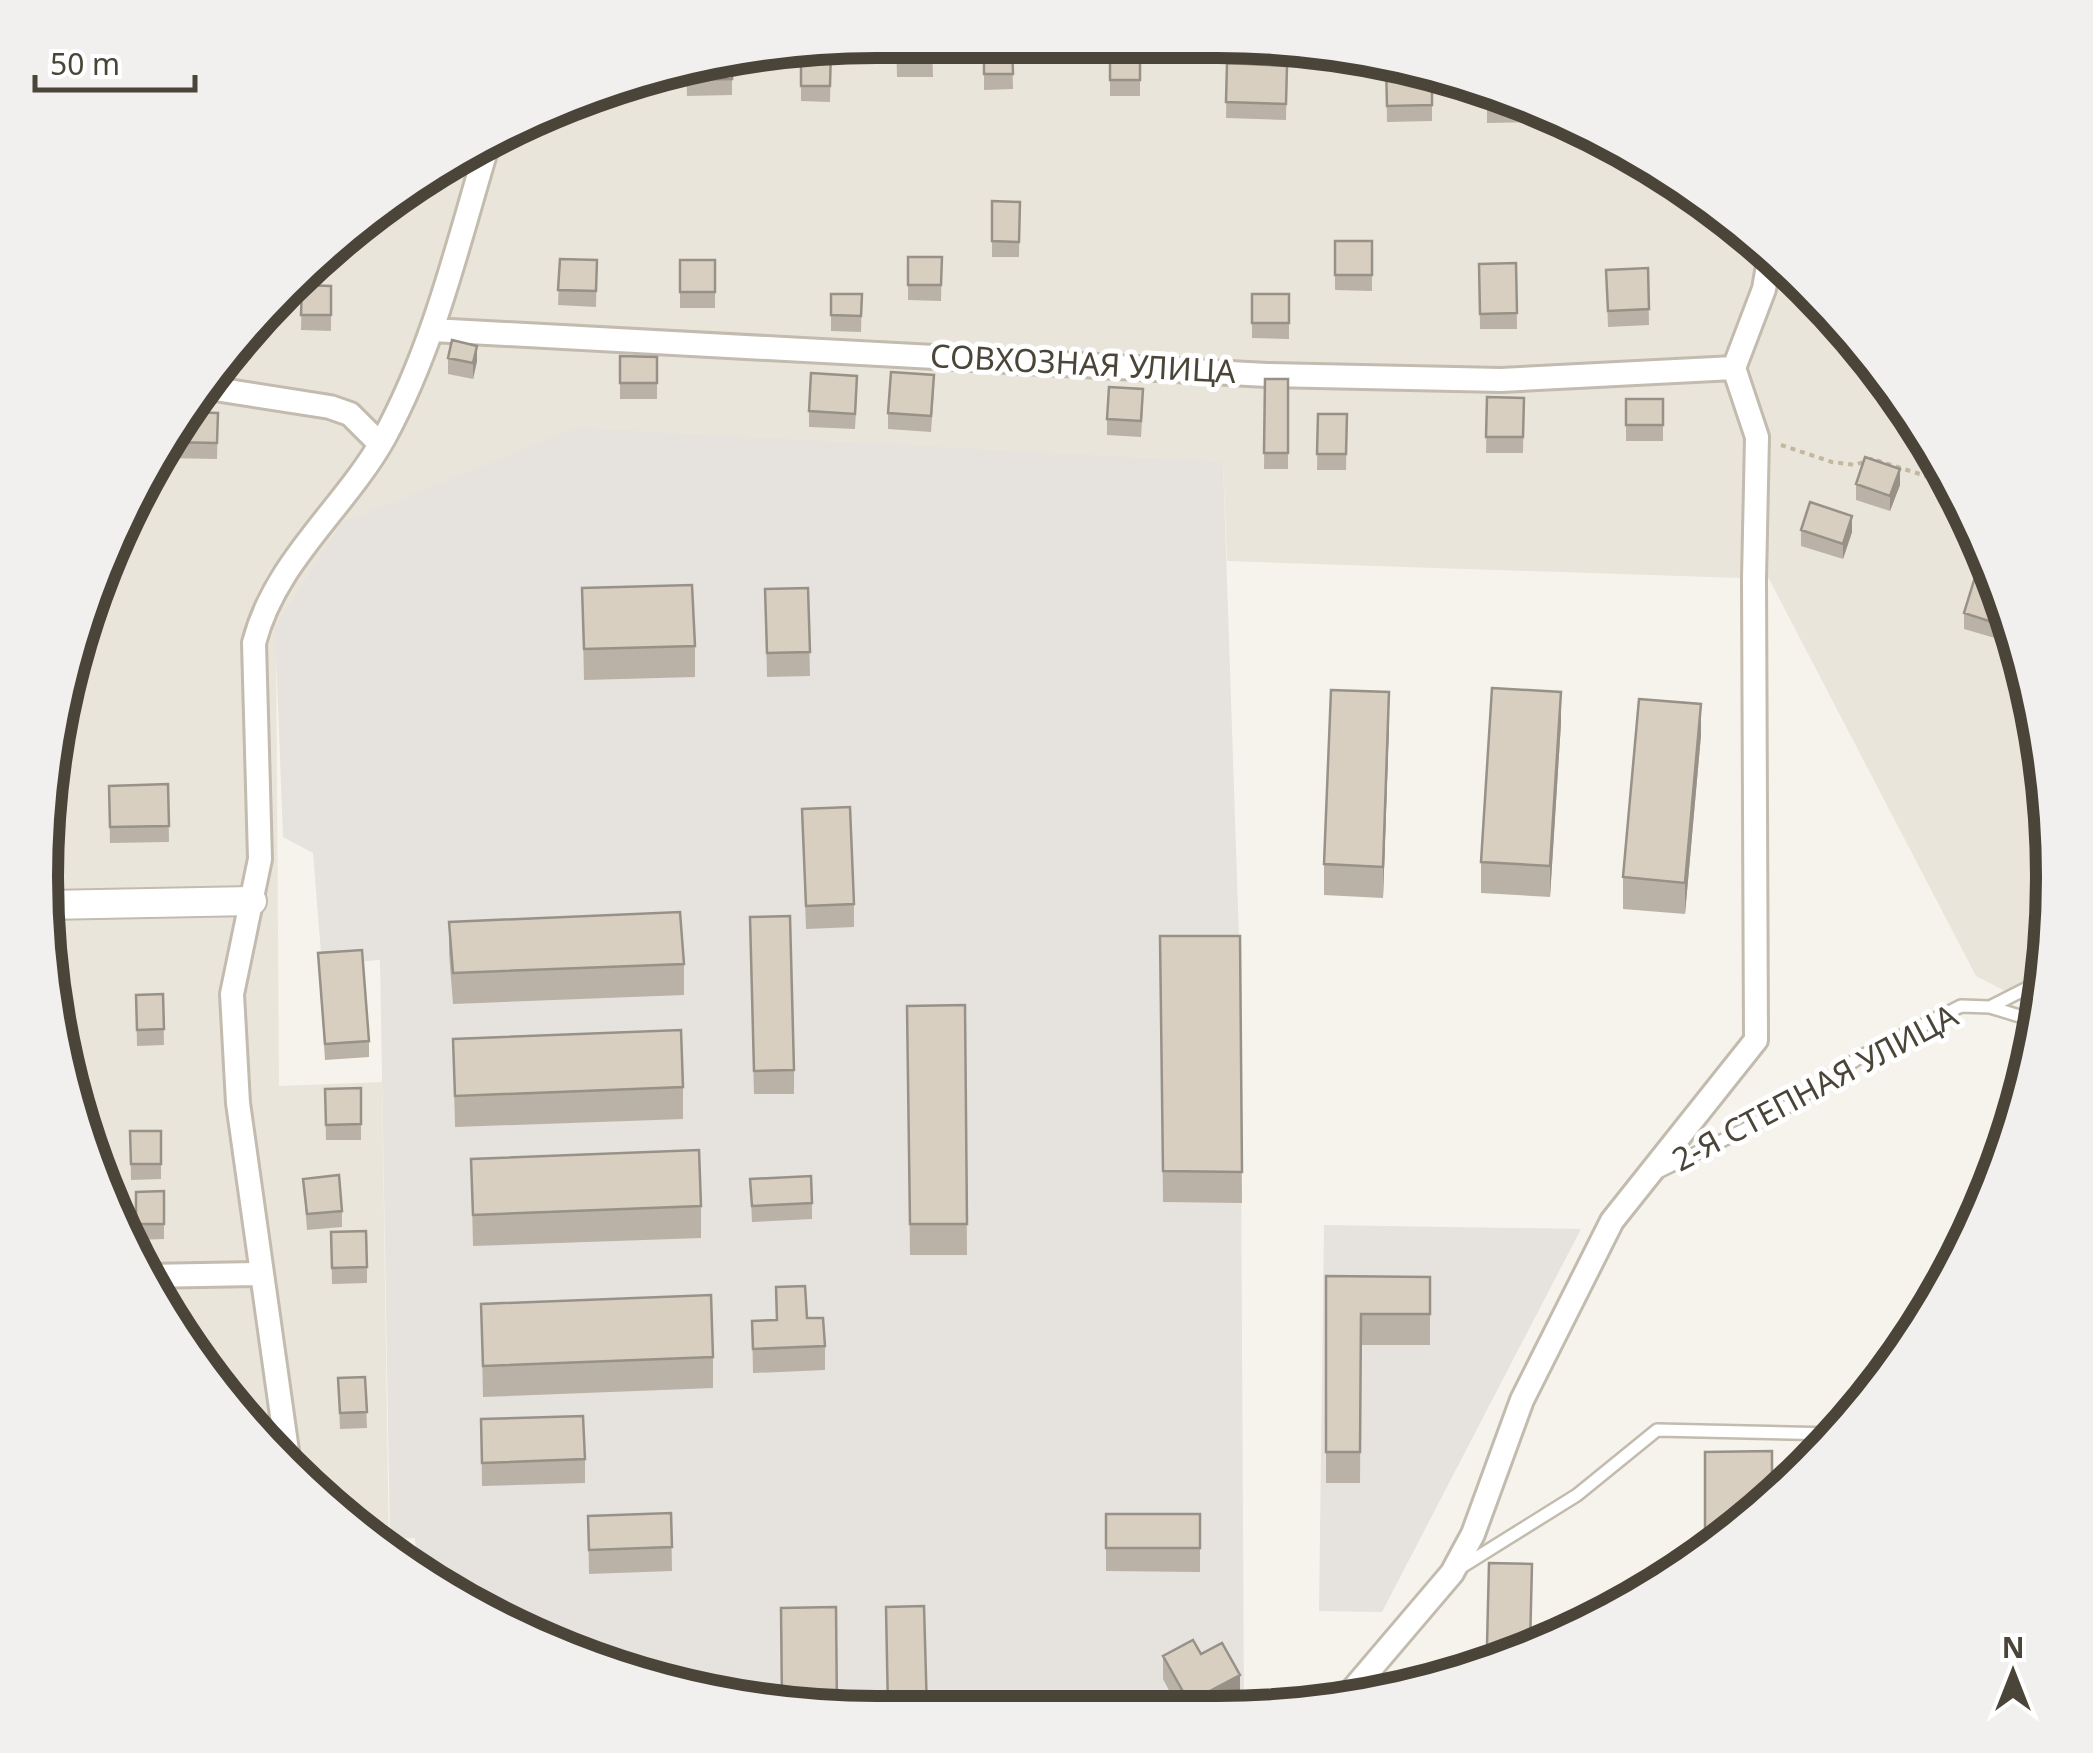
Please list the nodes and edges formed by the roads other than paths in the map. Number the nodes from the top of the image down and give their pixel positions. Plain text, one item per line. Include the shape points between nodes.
1 (484, 158) edge
2 (1767, 270) edge
3 (432, 330) junction
4 (1734, 368) junction
5 (219, 390) edge
6 (380, 444) junction
7 (252, 901) junction
8 (59, 905) edge
9 (2027, 988) edge
10 (1990, 1008) junction
11 (2023, 1018) edge
12 (1650, 1176) junction
13 (260, 1274) junction
14 (162, 1276) edge
15 (1817, 1434) edge
16 (286, 1444) edge
17 (1452, 1573) junction
18 (1359, 1683) edge

1 - 3 street
2 - 4 street
3 - 4 street, СОВХОЗНАЯ УЛИЦА via 1267,374 1501,380
3 - 6 street
4 - 12 street via 1757,437 1756,1040
5 - 6 street via 330,407 350,414
6 - 7 street via 279,580 261,616 254,642 260,859
7 - 8 street
7 - 13 street via 232,994
9 - 10 lane
10 - 11 lane, 2-Я СТЕПНАЯ УЛИЦА
10 - 12 lane, 2-Я СТЕПНАЯ УЛИЦА via 1961,1006 1860,1057 1778,1113
12 - 17 street via 1612,1222 1566,1310
13 - 14 street
13 - 16 street
15 - 17 lane via 1658,1430 1578,1495
17 - 18 street

